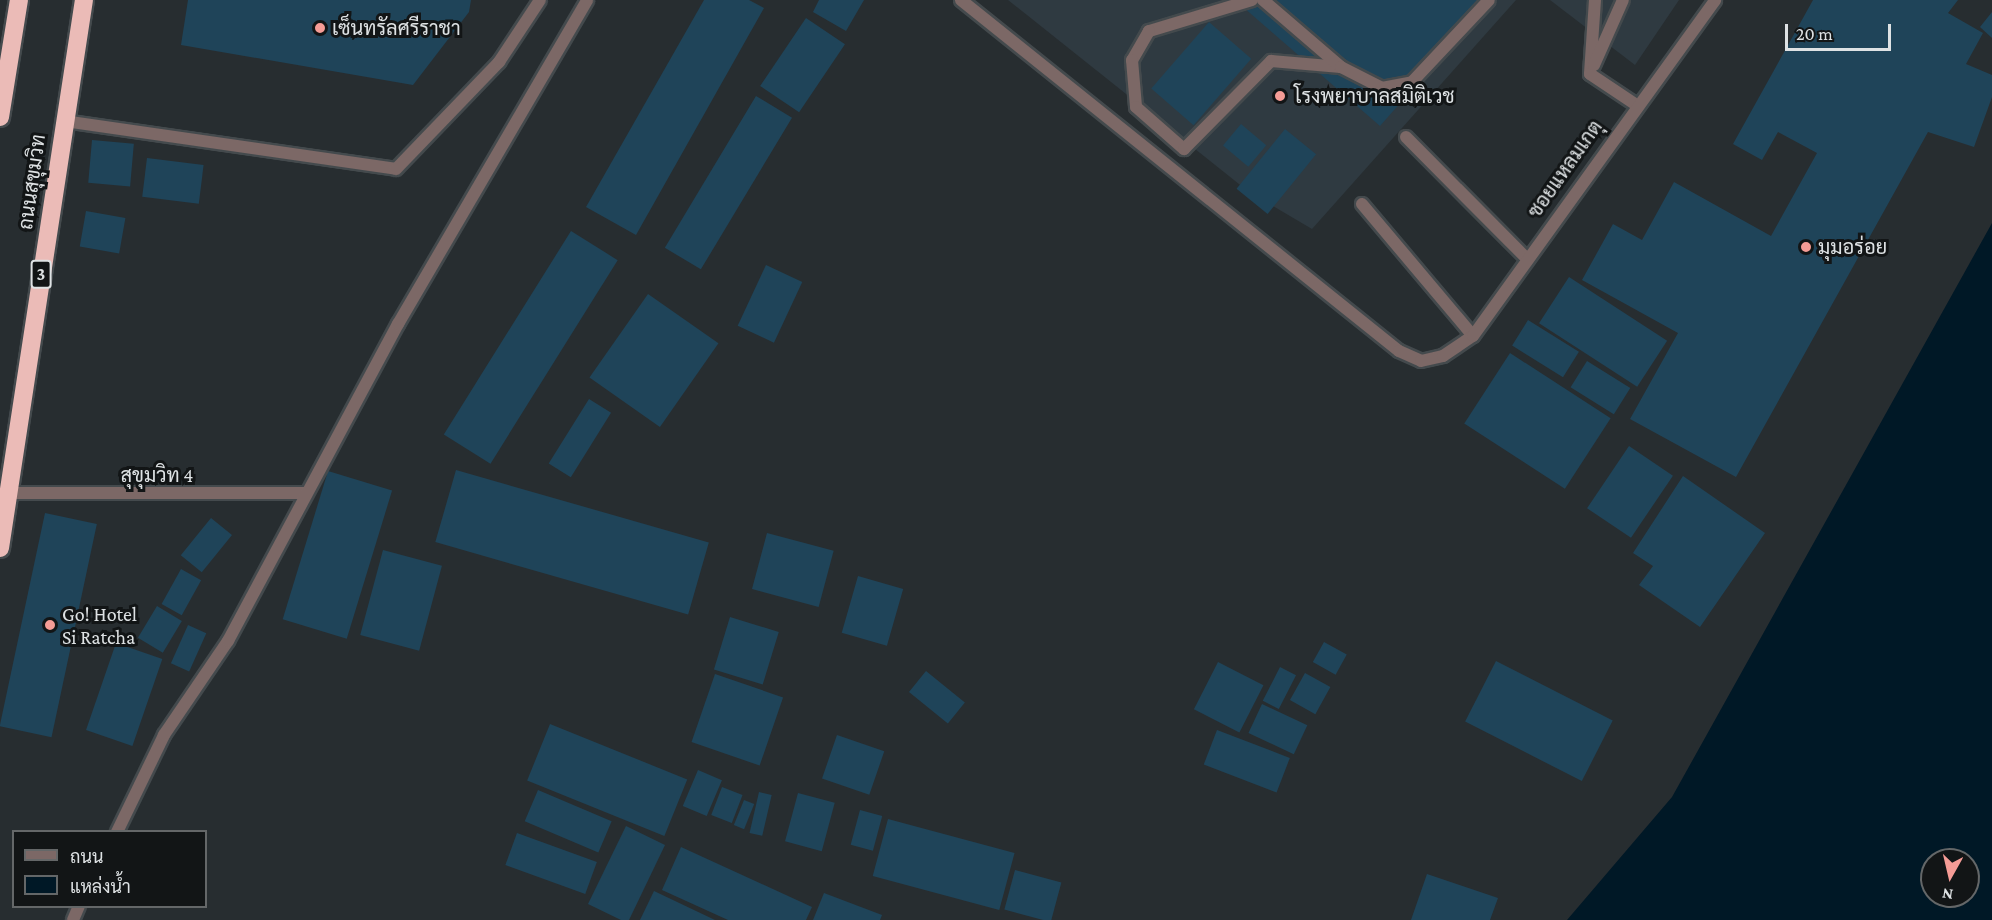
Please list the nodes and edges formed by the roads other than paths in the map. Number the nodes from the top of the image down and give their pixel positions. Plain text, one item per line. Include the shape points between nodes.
1 (20, 0) edge
2 (84, 0) edge
3 (540, 0) edge
4 (587, 0) edge
5 (961, 0) edge
6 (1252, 0) edge
7 (1263, 0) edge
8 (1489, 0) edge
9 (1595, 0) edge
10 (1623, 0) edge
11 (1715, 0) edge
12 (1341, 67) junction
13 (1590, 74) junction
14 (1635, 104) junction
15 (0, 117) edge
16 (64, 121) junction
17 (1406, 137) dead end
18 (1362, 204) dead end
19 (1526, 258) junction
20 (1473, 336) junction
21 (305, 493) junction
22 (9, 494) junction
23 (0, 548) edge
24 (117, 830) edge

1 - 15 highway
2 - 16 highway, ถนนสุขุมวิท / 3
3 - 16 street via 500,62 396,169
4 - 21 street
5 - 20 street, ซอยแหลมเกตุ via 1399,351 1421,361 1443,357
6 - 12 street via 1149,31 1132,60 1136,107 1184,149 1271,61
7 - 12 street
8 - 12 street via 1412,82 1382,88
9 - 13 street
10 - 13 street
11 - 14 street, ซอยแหลมเกตุ
13 - 14 street
14 - 19 street, ซอยแหลมเกตุ
16 - 22 highway, ถนนสุขุมวิท / 3
17 - 19 street
18 - 20 street
19 - 20 street, ซอยแหลมเกตุ
21 - 22 street, สุขุมวิท 4
21 - 24 street via 228,641 164,735
22 - 23 highway, ถนนสุขุมวิท / 3

